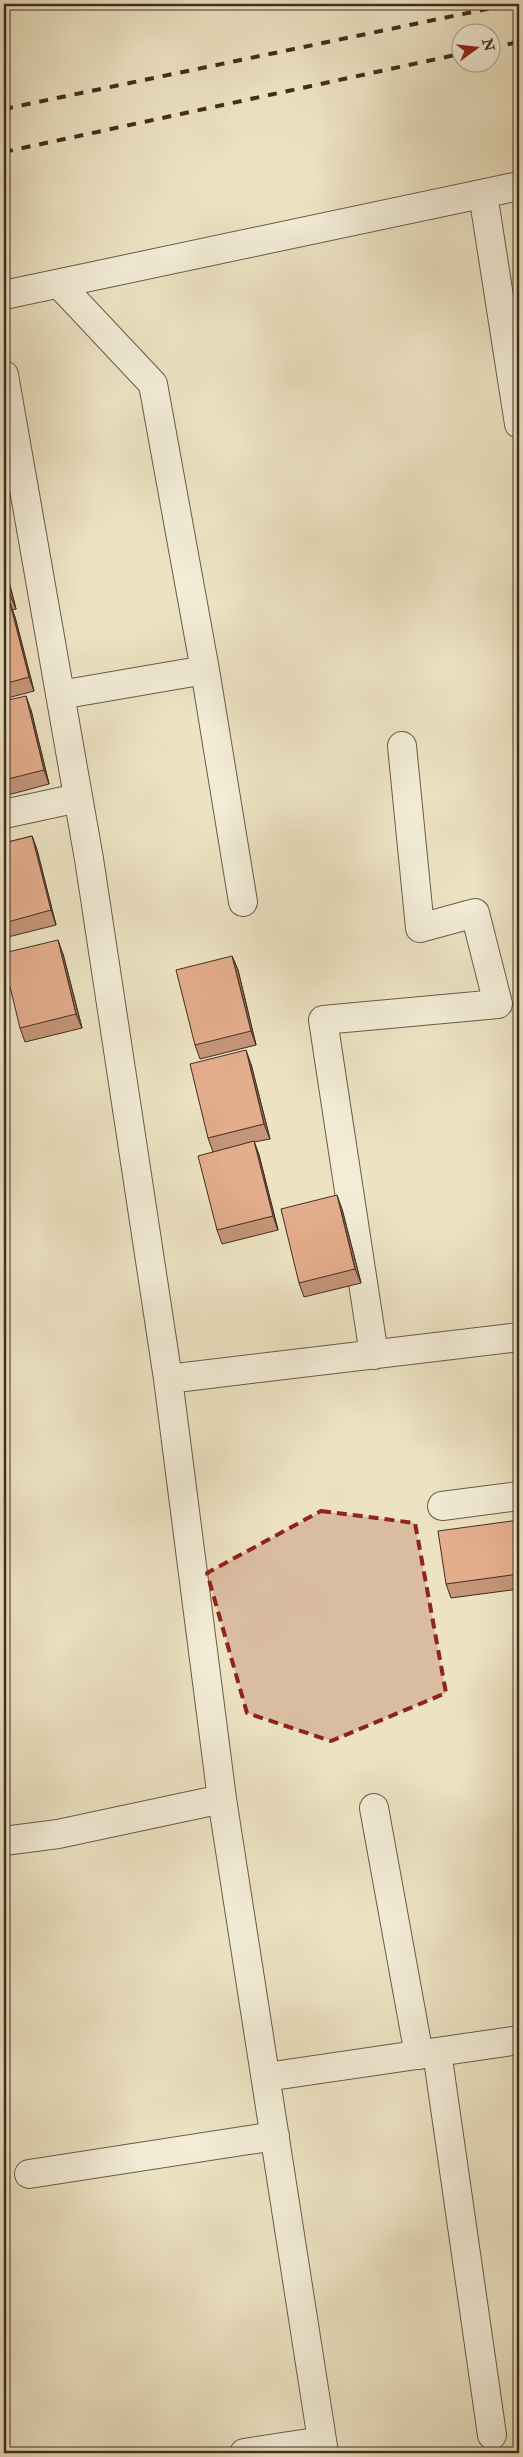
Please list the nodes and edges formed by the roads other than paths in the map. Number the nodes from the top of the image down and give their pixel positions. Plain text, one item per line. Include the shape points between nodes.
1 (519, 186) edge
2 (483, 194) junction
3 (59, 284) junction
4 (4, 295) edge
5 (515, 367) edge
6 (4, 375) edge
7 (519, 424) edge
8 (205, 670) junction
9 (60, 695) junction
10 (402, 746) dead end
11 (78, 798) junction
12 (4, 814) edge
13 (243, 902) dead end
14 (519, 1337) edge
15 (374, 1354) junction
16 (168, 1379) junction
17 (519, 1496) edge
18 (442, 1506) dead end
19 (222, 1800) junction
20 (374, 1808) dead end
21 (4, 1841) edge
22 (519, 2040) edge
23 (428, 2054) junction
24 (266, 2077) junction
25 (275, 2136) junction
26 (30, 2174) dead end
27 (492, 2434) dead end
28 (324, 2447) edge
29 (244, 2453) edge

1 - 2 street
2 - 3 street
2 - 5 street
3 - 4 street
3 - 8 street via 154,384
5 - 7 street
6 - 9 street
8 - 9 street
8 - 13 street
9 - 11 street
10 - 15 street via 420,928 475,913 498,1004 323,1020
11 - 12 street
11 - 16 street
14 - 15 street
15 - 16 street
16 - 19 street
17 - 18 street
19 - 21 street via 58,1834
19 - 24 street
20 - 23 street
22 - 23 street
23 - 24 street
23 - 27 street
24 - 25 street
25 - 26 street
25 - 28 street
28 - 29 street

